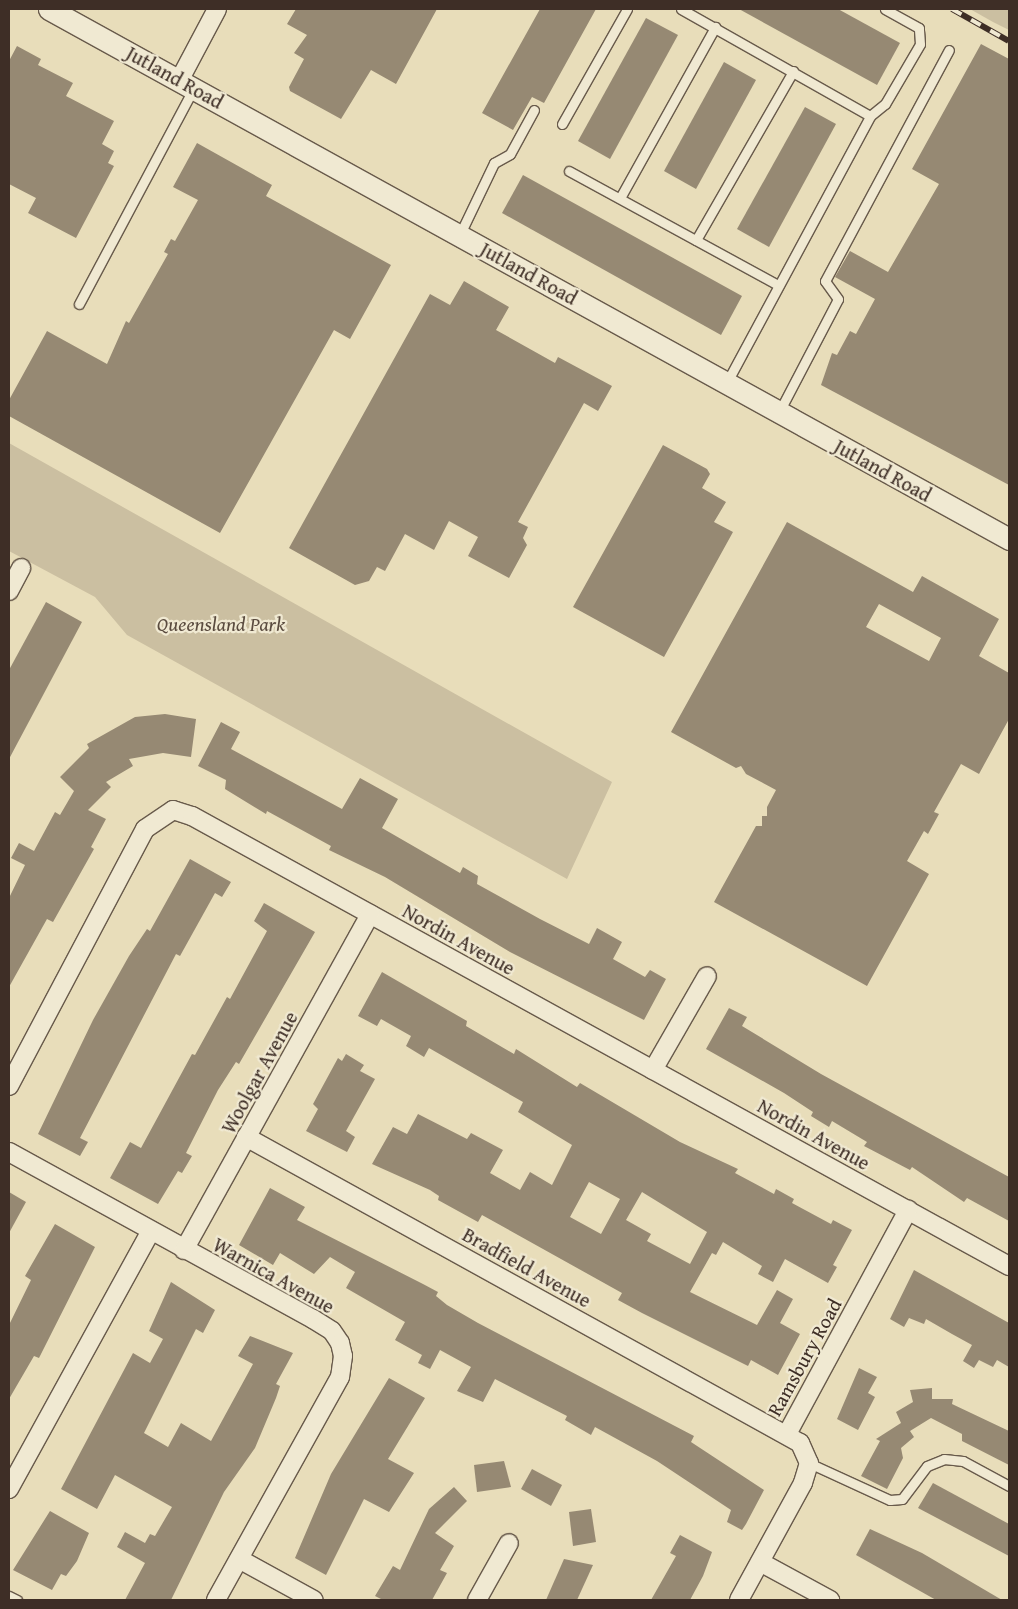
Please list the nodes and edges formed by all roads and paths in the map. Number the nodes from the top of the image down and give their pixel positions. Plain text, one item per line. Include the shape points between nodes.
1 (49, 9) edge
2 (217, 9) edge
3 (627, 9) edge
4 (681, 9) edge
5 (885, 9) edge
6 (715, 28) junction
7 (949, 50) dead end
8 (793, 71) junction
9 (187, 83) junction
10 (534, 110) dead end
11 (870, 116) junction
12 (562, 124) dead end
13 (570, 171) dead end
14 (620, 198) junction
15 (460, 234) junction
16 (696, 240) junction
17 (778, 285) junction
18 (79, 304) dead end
19 (727, 382) junction
20 (779, 412) junction
21 (1009, 539) edge
22 (22, 568) dead end
23 (9, 591) edge
24 (370, 914) junction
25 (707, 976) dead end
26 (654, 1070) junction
27 (9, 1086) edge
28 (246, 1137) junction
29 (9, 1152) edge
30 (908, 1210) junction
31 (151, 1231) junction
32 (184, 1250) junction
33 (1009, 1266) edge
34 (787, 1434) junction
35 (809, 1464) junction
36 (1009, 1486) edge
37 (9, 1489) edge
38 (509, 1543) dead end
39 (239, 1559) junction
40 (760, 1562) junction
41 (9, 1596) edge
42 (17, 1600) edge
43 (216, 1600) edge
44 (314, 1600) edge
45 (477, 1600) edge
46 (739, 1600) edge
47 (830, 1600) edge

1 - 9 street, Jutland Road
2 - 9 street
3 - 12 lane
4 - 6 lane
5 - 11 lane via 919,28 920,44 885,104
6 - 8 lane
6 - 14 lane
7 - 20 lane via 825,281 838,299
8 - 11 lane
8 - 16 lane
9 - 15 street, Jutland Road
9 - 18 lane
10 - 15 lane via 510,154 494,163
11 - 17 lane
13 - 14 lane
14 - 16 lane
15 - 19 street, Jutland Road
16 - 17 lane
17 - 19 lane
19 - 20 street, Jutland Road
20 - 21 street, Jutland Road
22 - 23 street
24 - 26 street, Nordin Avenue
24 - 27 street, Nordin Avenue via 185,812 165,813 145,829
24 - 28 street, Woolgar Avenue
25 - 26 street
26 - 30 street, Nordin Avenue
28 - 32 street, Woolgar Avenue
28 - 34 street, Bradfield Avenue
29 - 31 street, Warnica Avenue
30 - 33 street, Nordin Avenue
30 - 34 street, Ramsbury Road
31 - 32 street, Warnica Avenue
31 - 37 street
32 - 39 street, Warnica Avenue via 326,1327 340,1343 343,1356 340,1377
34 - 35 street, Ramsbury Road via 802,1446
35 - 36 lane via 890,1500 902,1499 926,1466 944,1459 963,1461
35 - 40 street via 803,1483
38 - 45 street
39 - 43 street, Warnica Avenue
39 - 44 street
40 - 46 street
40 - 47 street
41 - 42 lane

